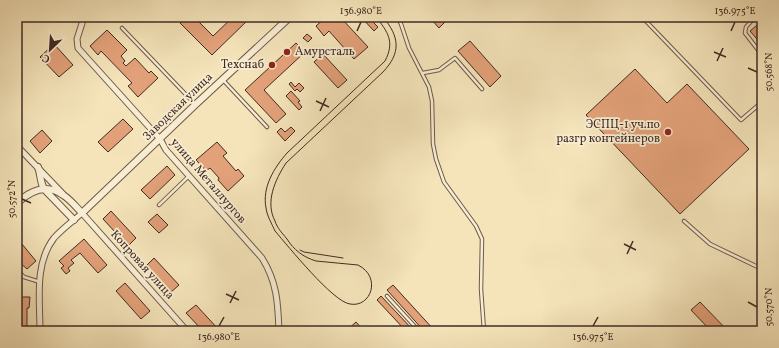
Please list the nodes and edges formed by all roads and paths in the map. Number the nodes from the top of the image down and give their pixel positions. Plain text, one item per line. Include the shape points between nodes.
1 (84, 17) edge
2 (290, 17) edge
3 (397, 17) edge
4 (642, 17) edge
5 (755, 17) edge
6 (122, 28) dead end
7 (762, 55) edge
8 (423, 73) junction
9 (222, 80) junction
10 (482, 89) dead end
11 (762, 102) edge
12 (196, 105) junction
13 (267, 127) dead end
14 (160, 139) junction
15 (17, 146) edge
16 (38, 167) junction
17 (189, 175) junction
18 (44, 189) junction
19 (28, 194) junction
20 (65, 196) junction
21 (52, 197) junction
22 (17, 203) edge
23 (159, 205) dead end
24 (82, 213) junction
25 (74, 220) junction
26 (684, 221) dead end
27 (762, 269) edge
28 (17, 270) edge
29 (40, 282) junction
30 (387, 296) dead end
31 (762, 328) edge
32 (40, 331) edge
33 (187, 331) edge
34 (278, 331) edge
35 (419, 331) edge
36 (484, 331) edge
37 (758, 331) edge

1 - 14 street, улица Металлургов via 77,39 78,48
2 - 9 street, Заводская улица
3 - 8 lane via 409,48
4 - 11 lane via 741,120
5 - 7 lane via 746,27 745,33
6 - 12 lane
8 - 10 lane via 439,70 455,58
8 - 36 lane via 432,101 433,144 444,182 476,226 482,239 481,289
9 - 12 street, Заводская улица
9 - 13 lane
12 - 14 street, Заводская улица
14 - 17 street, улица Металлургов via 166,150
14 - 24 street, Заводская улица
15 - 16 street
16 - 18 street
16 - 20 street
17 - 23 lane
17 - 34 street, улица Металлургов via 270,270 277,296
18 - 19 street
18 - 20 street
18 - 21 street
19 - 21 street via 37,193
19 - 22 street
20 - 24 street
21 - 25 street
24 - 25 street
24 - 33 street, Копровая улица
25 - 29 street via 55,237 47,250 40,269
26 - 27 lane via 710,244
28 - 29 lane via 24,277
29 - 32 street
30 - 35 lane
31 - 37 lane

